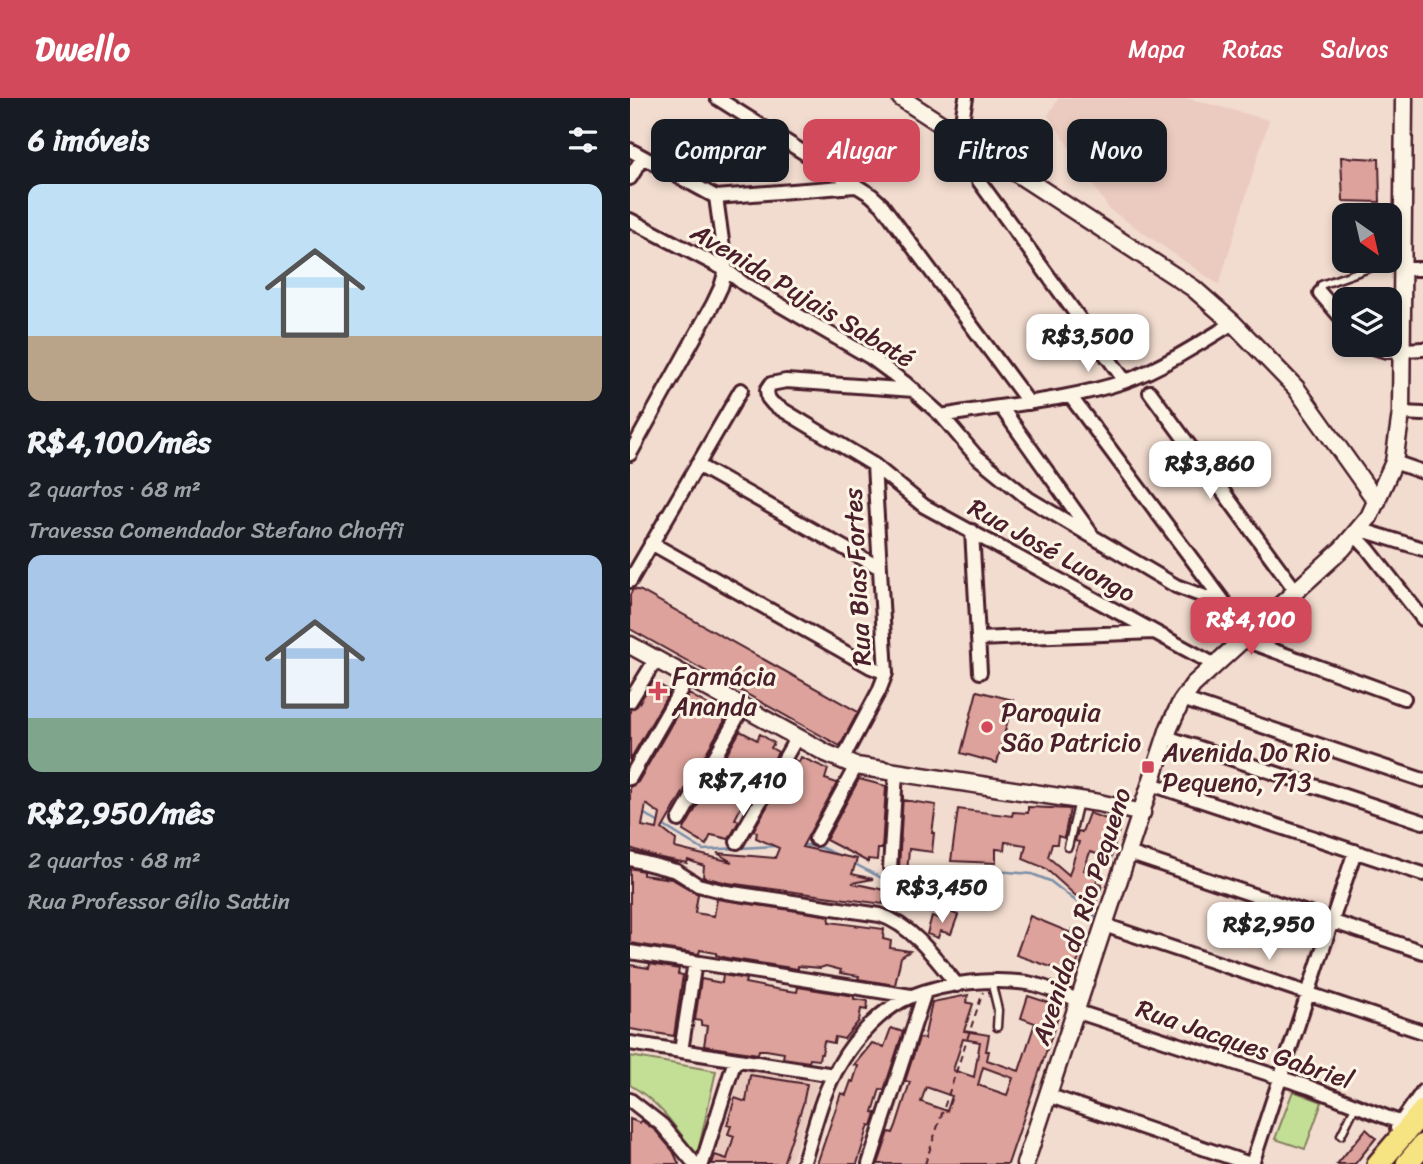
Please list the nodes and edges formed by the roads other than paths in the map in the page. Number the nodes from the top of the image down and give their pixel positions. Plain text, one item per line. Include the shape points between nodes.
1 (718, 98) edge
2 (901, 98) edge
3 (966, 98) edge
4 (1404, 98) edge
5 (962, 119) edge
6 (934, 120) edge
7 (630, 150) edge
8 (643, 157) junction
9 (630, 178) edge
10 (980, 182) edge
11 (1030, 182) edge
12 (855, 186) junction
13 (716, 197) junction
14 (630, 220) edge
15 (1402, 265) junction
16 (1423, 269) edge
17 (726, 270) junction
18 (1355, 273) edge
19 (1320, 293) joint
20 (1332, 307) edge
21 (1233, 323) junction
22 (1403, 349) junction
23 (1423, 349) edge
24 (1125, 381) junction
25 (741, 390) dead end
26 (914, 390) junction
27 (1150, 392) dead end
28 (1071, 397) junction
29 (1029, 403) junction
30 (1001, 407) junction
31 (1401, 413) junction
32 (1423, 414) edge
33 (942, 416) junction
34 (630, 453) edge
35 (1394, 462) junction
36 (697, 465) junction
37 (874, 465) junction
38 (1423, 472) edge
39 (1377, 502) junction
40 (972, 531) junction
41 (1357, 532) junction
42 (1093, 536) junction
43 (651, 543) junction
44 (1423, 550) edge
45 (880, 568) junction
46 (630, 581) edge
47 (1296, 591) junction
48 (1227, 605) junction
49 (1423, 619) edge
50 (1255, 628) junction
51 (1154, 632) junction
52 (978, 639) junction
53 (1242, 639) junction
54 (630, 645) edge
55 (656, 659) junction
56 (1215, 665) junction
57 (980, 672) dead end
58 (886, 673) junction
59 (688, 677) junction
60 (1404, 698) dead end
61 (1182, 699) junction
62 (630, 701) edge
63 (743, 707) junction
64 (797, 737) junction
65 (1166, 737) junction
66 (849, 763) junction
67 (896, 773) junction
68 (630, 778) edge
69 (1423, 780) edge
70 (1151, 784) junction
71 (1079, 800) junction
72 (1142, 813) junction
73 (679, 820) dead end
74 (1423, 822) edge
75 (816, 839) dead end
76 (737, 842) dead end
77 (1068, 847) dead end
78 (1355, 851) junction
79 (1128, 853) junction
80 (630, 859) edge
81 (890, 868) dead end
82 (1423, 874) edge
83 (1333, 922) junction
84 (1104, 925) junction
85 (630, 952) edge
86 (1423, 952) edge
87 (695, 962) junction
88 (989, 981) junction
89 (957, 985) junction
90 (925, 992) junction
91 (1309, 993) junction
92 (911, 996) junction
93 (1077, 1005) junction
94 (997, 1027) dead end
95 (1423, 1031) edge
96 (630, 1043) edge
97 (681, 1051) junction
98 (735, 1060) junction
99 (834, 1075) junction
100 (1281, 1078) junction
101 (1423, 1091) edge
102 (1047, 1095) junction
103 (630, 1100) edge
104 (1356, 1105) junction
105 (1423, 1111) edge
106 (1399, 1122) junction
107 (1341, 1135) dead end
108 (1423, 1145) edge
109 (1383, 1158) edge
110 (695, 1164) edge
111 (702, 1164) edge
112 (803, 1164) edge
113 (869, 1164) edge
114 (1025, 1164) edge
115 (1251, 1164) edge
116 (1407, 1164) edge

1 - 12 street
2 - 6 main road
3 - 5 street
4 - 15 main road, Avenida do Rio Pequeno
7 - 8 street
8 - 9 street
8 - 13 street
10 - 24 street
11 - 21 main road via 1193,288
12 - 13 street
12 - 29 street via 894,219
13 - 17 street
14 - 17 street, Avenida Pujais Sabaté
15 - 16 street
15 - 22 main road, Avenida do Rio Pequeno
17 - 26 street, Avenida Pujais Sabaté via 870,357
17 - 34 street via 722,287
18 - 19 lane via 1321,285
19 - 20 street
21 - 24 street
21 - 39 main road via 1296,388
22 - 23 street
22 - 31 main road, Avenida do Rio Pequeno
24 - 28 street
25 - 36 street
26 - 33 street, Avenida Pujais Sabaté
26 - 37 street, Rua José Luongo via 786,381 766,390 773,404
27 - 47 street
28 - 29 street
28 - 48 street
29 - 30 street
30 - 33 street
30 - 42 street
31 - 32 street
31 - 35 main road, Avenida do Rio Pequeno
33 - 42 street, Avenida Pujais Sabaté via 1006,483
35 - 38 street
35 - 39 main road, Avenida do Rio Pequeno
36 - 43 street
36 - 45 street
37 - 40 street, Rua José Luongo via 924,506
37 - 45 street, Rua Bias Fortes
39 - 41 main road, Avenida do Rio Pequeno
40 - 51 street, Rua José Luongo
40 - 52 street
41 - 44 street
41 - 47 main road, Avenida do Rio Pequeno
41 - 49 street
42 - 48 street, Avenida Pujais Sabaté via 1176,586
43 - 46 street
43 - 58 street
45 - 58 street, Rua Bias Fortes
47 - 50 main road, Avenida do Rio Pequeno
48 - 50 street, Avenida Pujais Sabaté
50 - 53 main road, Avenida do Rio Pequeno
51 - 52 street
51 - 56 street, Rua José Luongo
52 - 57 street
53 - 56 main road, Avenida do Rio Pequeno
53 - 60 street
54 - 55 main road
55 - 59 main road
55 - 62 street
56 - 61 main road, Avenida do Rio Pequeno
58 - 66 street, Rua Bias Fortes
59 - 63 main road
59 - 68 street
61 - 65 main road, Avenida do Rio Pequeno
61 - 69 street
63 - 64 main road
63 - 73 street
64 - 66 main road
64 - 76 street
65 - 70 main road, Avenida do Rio Pequeno
65 - 74 street
66 - 67 main road
66 - 75 street, Rua Bias Fortes
67 - 71 main road
67 - 81 street
70 - 72 main road, Avenida do Rio Pequeno
70 - 78 street
71 - 72 main road
71 - 77 lane
72 - 79 main road, Avenida do Rio Pequeno
78 - 82 street
78 - 83 street
79 - 83 street
79 - 84 main road, Avenida do Rio Pequeno
80 - 89 street via 676,871 698,885 726,892 893,919
83 - 86 street
83 - 91 street
84 - 91 street
84 - 93 main road, Avenida do Rio Pequeno
85 - 87 street
87 - 92 street
87 - 97 street
88 - 89 street, Rua Jacques Gabriel
88 - 93 street, Rua Jacques Gabriel via 1030,984
88 - 94 lane via 998,1010
89 - 90 street, Rua Jacques Gabriel
90 - 92 street, Rua Jacques Gabriel
90 - 113 street
91 - 95 street
91 - 100 street
92 - 99 street via 858,1038
93 - 100 street, Rua Jacques Gabriel
93 - 102 main road, Avenida do Rio Pequeno
96 - 97 street
97 - 98 street
98 - 99 street
98 - 111 street
99 - 112 street
100 - 104 street, Rua Jacques Gabriel
100 - 115 street
101 - 106 street
102 - 114 main road, Avenida do Rio Pequeno
102 - 115 street
103 - 110 street via 662,1125
104 - 106 street, Rua Jacques Gabriel
104 - 107 lane
105 - 109 highway
106 - 109 street
108 - 116 highway

